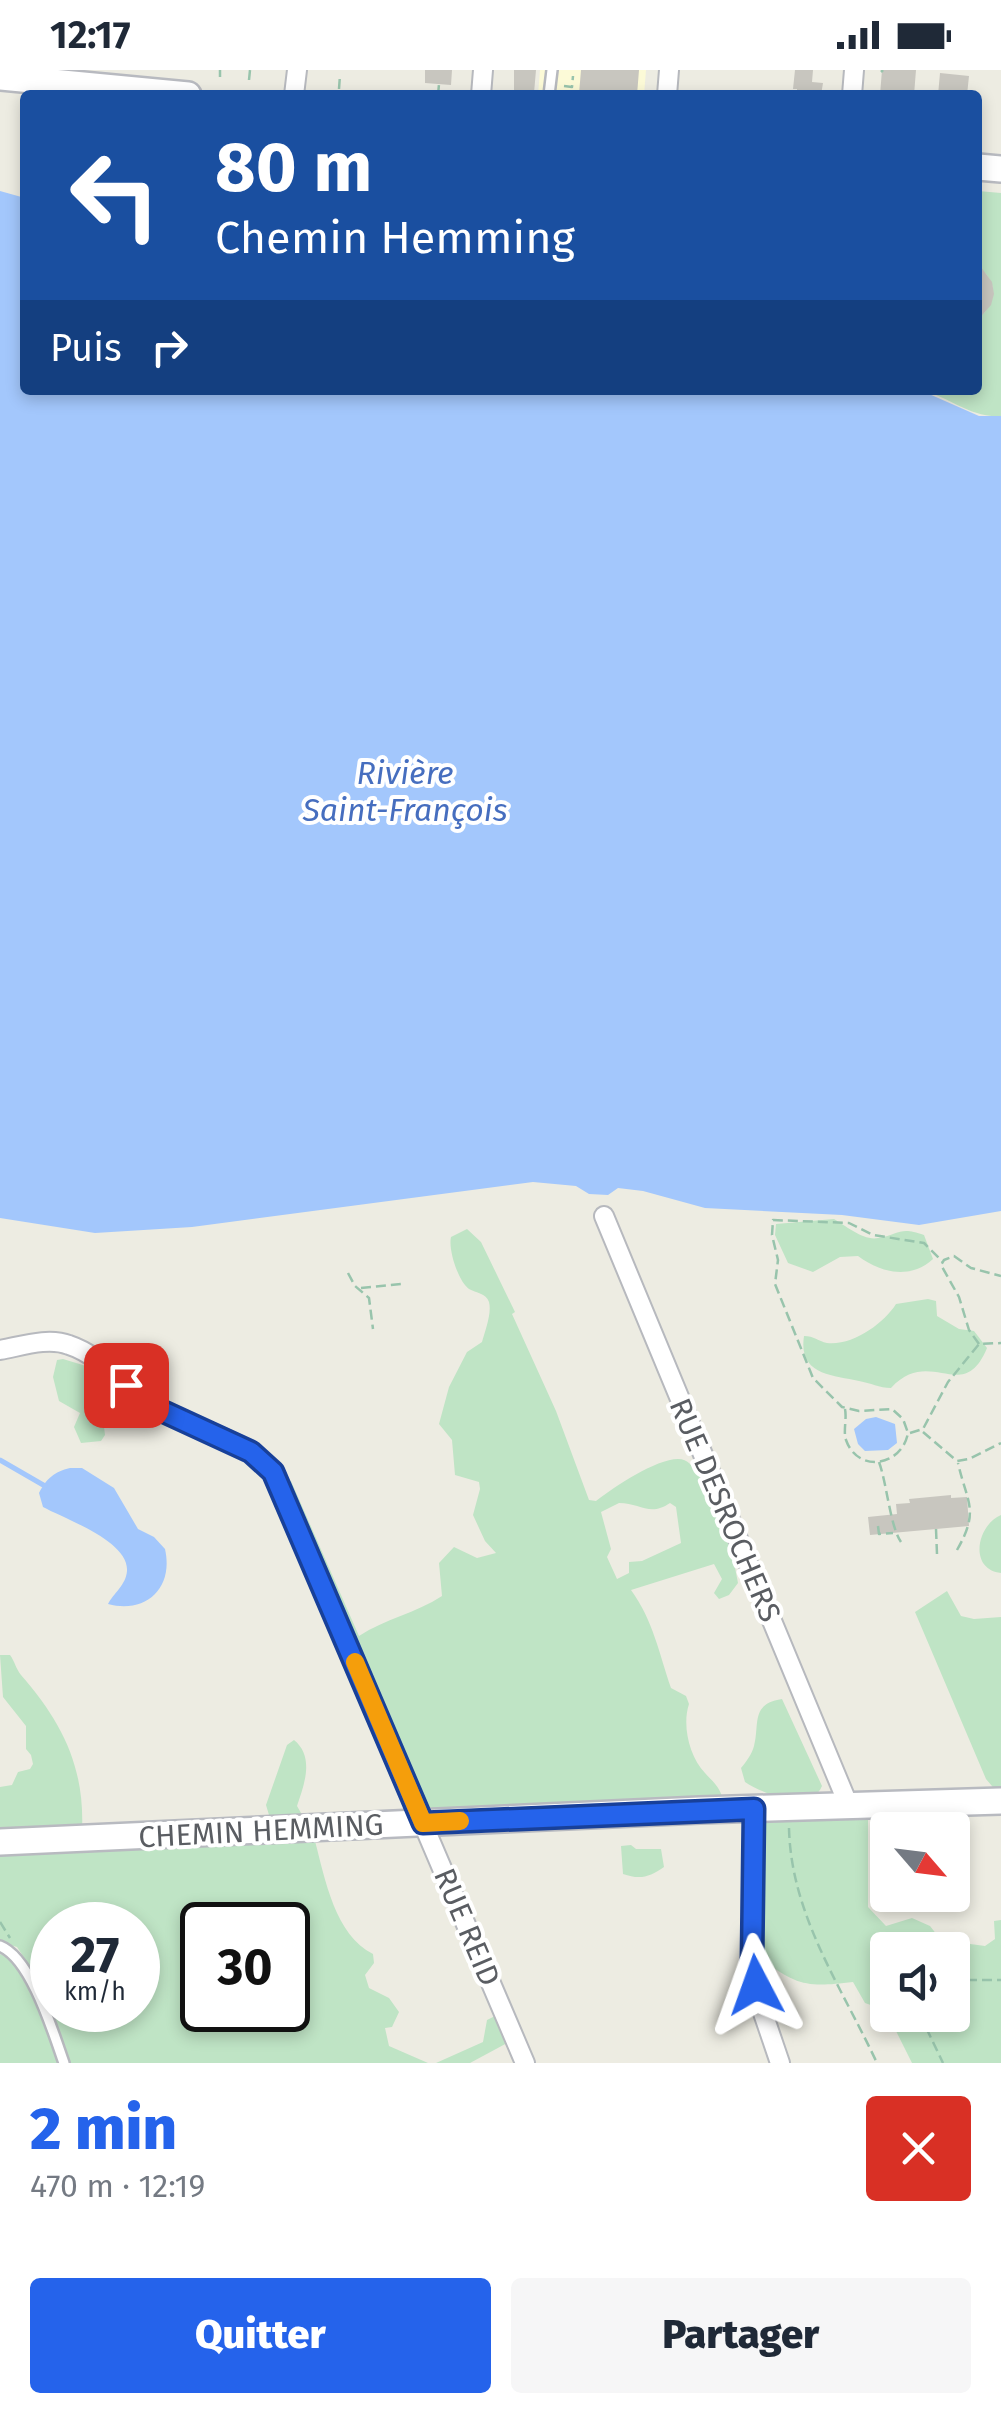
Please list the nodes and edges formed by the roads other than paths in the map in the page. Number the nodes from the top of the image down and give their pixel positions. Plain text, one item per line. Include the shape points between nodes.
1 (552, 70) edge
2 (0, 77) edge
3 (112, 79) edge
4 (164, 90) edge
5 (550, 90) edge
6 (604, 1216) dead end
7 (0, 1350) edge
8 (1001, 1801) edge
9 (848, 1804) junction
10 (754, 1809) junction
11 (423, 1823) junction
12 (0, 1842) edge
13 (0, 1946) edge
14 (64, 2063) edge
15 (525, 2063) edge
16 (780, 2063) edge

1 - 5 lane
2 - 3 street
3 - 4 street
6 - 9 street, RUE DESROCHERS
7 - 11 street, RUE REID via 47,1342 73,1346 160,1410 268,1466
8 - 9 street, CHEMIN HEMMING
9 - 10 street, CHEMIN HEMMING
10 - 11 street, CHEMIN HEMMING
10 - 16 street via 752,1962
11 - 12 street, CHEMIN HEMMING
11 - 15 street, RUE REID
13 - 14 lane via 17,1957

